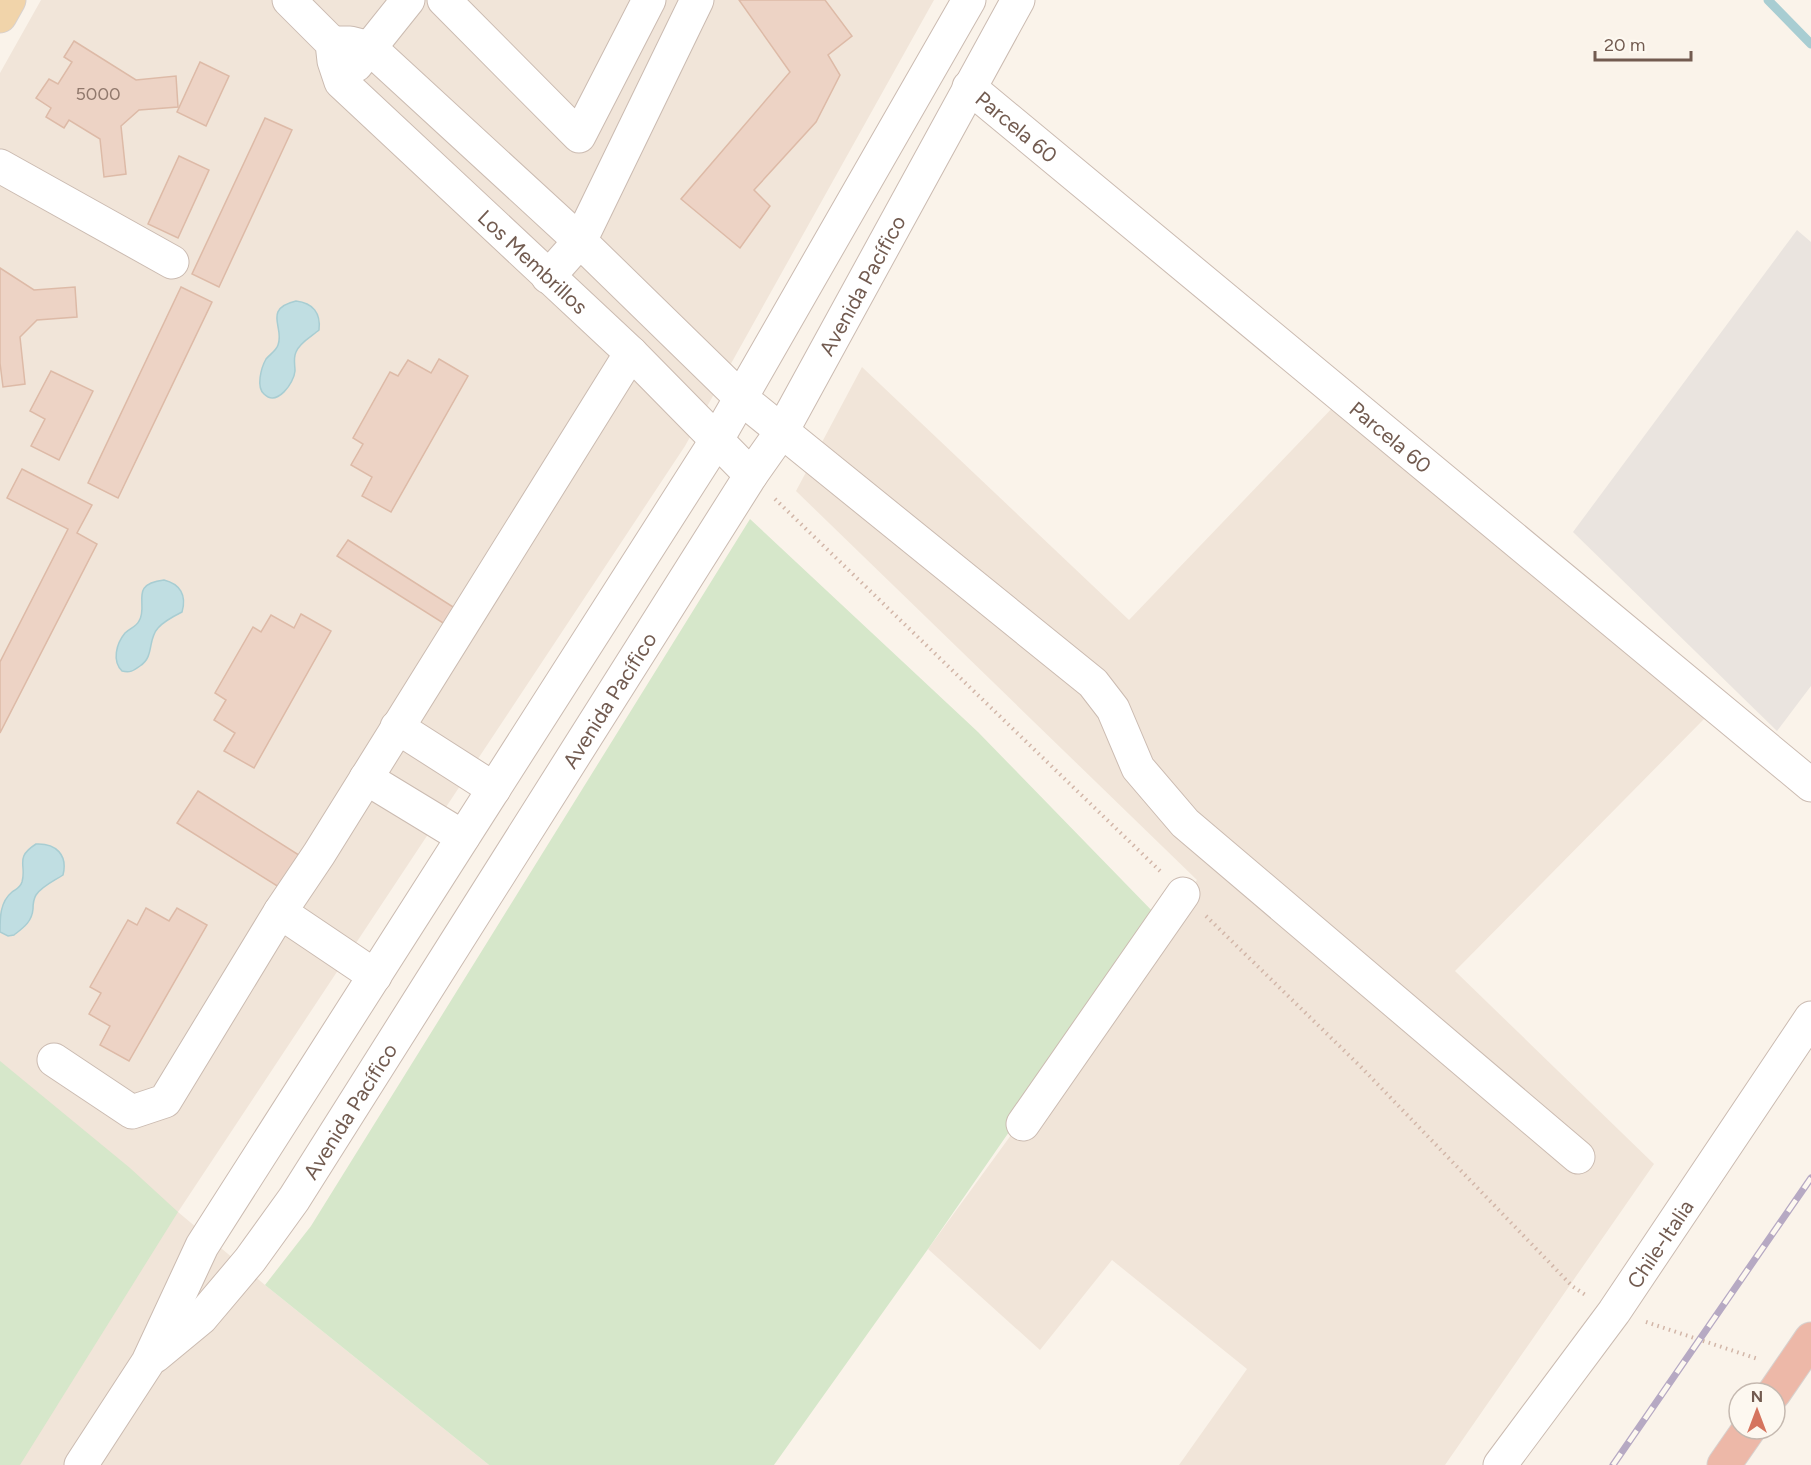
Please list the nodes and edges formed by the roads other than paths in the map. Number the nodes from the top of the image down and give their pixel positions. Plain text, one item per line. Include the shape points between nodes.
1 (9, 0) edge
2 (408, 0) edge
3 (444, 0) edge
4 (649, 0) edge
5 (697, 0) edge
6 (969, 0) edge
7 (1018, 0) edge
8 (0, 16) edge
9 (314, 16) edge
10 (370, 48) junction
11 (340, 82) junction
12 (969, 87) junction
13 (0, 166) edge
14 (580, 241) junction
15 (172, 262) dead end
16 (548, 277) junction
17 (631, 353) junction
18 (741, 398) junction
19 (782, 431) junction
20 (716, 441) junction
21 (751, 475) junction
22 (398, 728) junction
23 (366, 778) junction
24 (1811, 785) edge
25 (494, 789) junction
26 (463, 837) junction
27 (1184, 894) road end
28 (280, 912) junction
29 (375, 976) junction
30 (1811, 1018) edge
31 (54, 1060) dead end
32 (1023, 1124) dead end
33 (1578, 1157) dead end
34 (1811, 1339) edge
35 (148, 1362) junction
36 (1783, 1381) edge
37 (1741, 1441) edge
38 (81, 1465) edge
39 (1500, 1465) edge
40 (1724, 1465) edge

1 - 8 main road
2 - 10 street
3 - 4 street via 579,136
5 - 14 street
6 - 18 street, Avenida Pacífico
7 - 12 street, Avenida Pacífico
9 - 10 street via 350,43
9 - 11 street
10 - 11 street
10 - 14 street
11 - 16 street, Los Membrillos
12 - 19 street, Avenida Pacífico
12 - 24 street, Parcela 60
13 - 15 street
14 - 16 street
14 - 18 street
16 - 17 street, Los Membrillos
17 - 20 street, Los Membrillos
17 - 22 street
18 - 19 street
18 - 20 street, Avenida Pacífico
19 - 21 street, Avenida Pacífico
19 - 33 street via 1093,683 1113,709 1138,768 1185,823
20 - 21 street, Los Membrillos
20 - 25 street, Avenida Pacífico
21 - 35 street, Avenida Pacífico via 294,1199 201,1318
22 - 23 street
22 - 25 street
23 - 26 street
23 - 28 street
25 - 26 street, Avenida Pacífico
26 - 29 street, Avenida Pacífico
27 - 32 street
28 - 29 street
28 - 31 street via 165,1101 132,1112
29 - 35 street, Avenida Pacífico via 202,1246
30 - 39 street, Chile-Italia via 1614,1312
34 - 36 highway
35 - 38 street, Avenida Pacífico
37 - 40 highway

